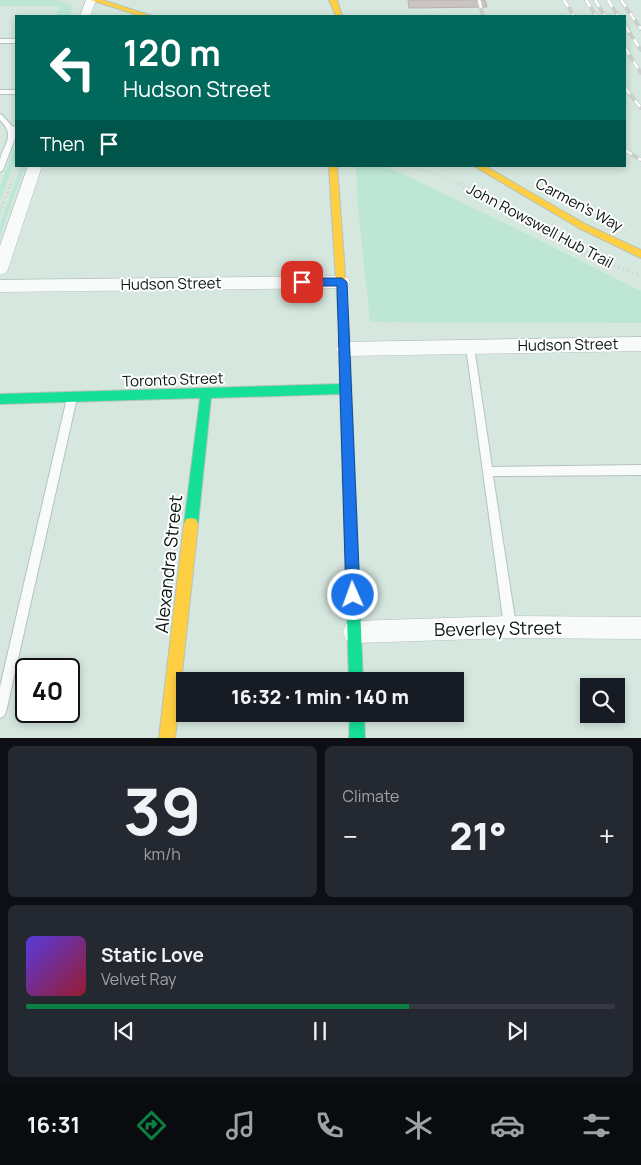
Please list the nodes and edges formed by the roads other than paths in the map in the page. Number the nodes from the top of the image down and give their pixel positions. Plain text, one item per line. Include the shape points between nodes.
1 (91, 0) edge
2 (96, 0) edge
3 (333, 0) edge
4 (80, 13) edge
5 (145, 15) edge
6 (339, 15) edge
7 (0, 41) edge
8 (15, 41) edge
9 (0, 92) edge
10 (15, 92) edge
11 (0, 116) edge
12 (15, 131) edge
13 (11, 141) junction
14 (35, 167) edge
15 (333, 167) edge
16 (480, 167) edge
17 (0, 170) edge
18 (641, 254) edge
19 (0, 269) edge
20 (342, 282) junction
21 (0, 286) edge
22 (641, 344) edge
23 (470, 347) junction
24 (345, 349) junction
25 (346, 389) junction
26 (206, 394) junction
27 (72, 398) junction
28 (0, 400) edge
29 (641, 470) edge
30 (488, 472) junction
31 (510, 627) junction
32 (641, 628) edge
33 (354, 632) junction
34 (356, 672) edge
35 (0, 712) edge
36 (357, 722) edge
37 (167, 738) edge
38 (357, 738) edge

1 - 4 street
2 - 5 main road
3 - 6 main road
7 - 8 lane
9 - 10 lane
11 - 13 lane via 10,126
12 - 13 lane
13 - 17 lane
14 - 19 street
15 - 20 main road
16 - 18 main road, Carmen's Way via 582,226
20 - 21 street, Hudson Street
20 - 24 main road
22 - 23 street, Hudson Street
23 - 24 street, Hudson Street
23 - 30 lane
24 - 25 main road
25 - 26 main road, Toronto Street
25 - 33 main road
26 - 27 main road, Toronto Street
26 - 37 main road, Alexandra Street
27 - 28 main road, Toronto Street
27 - 35 lane
29 - 30 lane
30 - 31 lane
31 - 32 street, Beverley Street
31 - 33 street, Beverley Street
33 - 34 main road
36 - 38 main road

